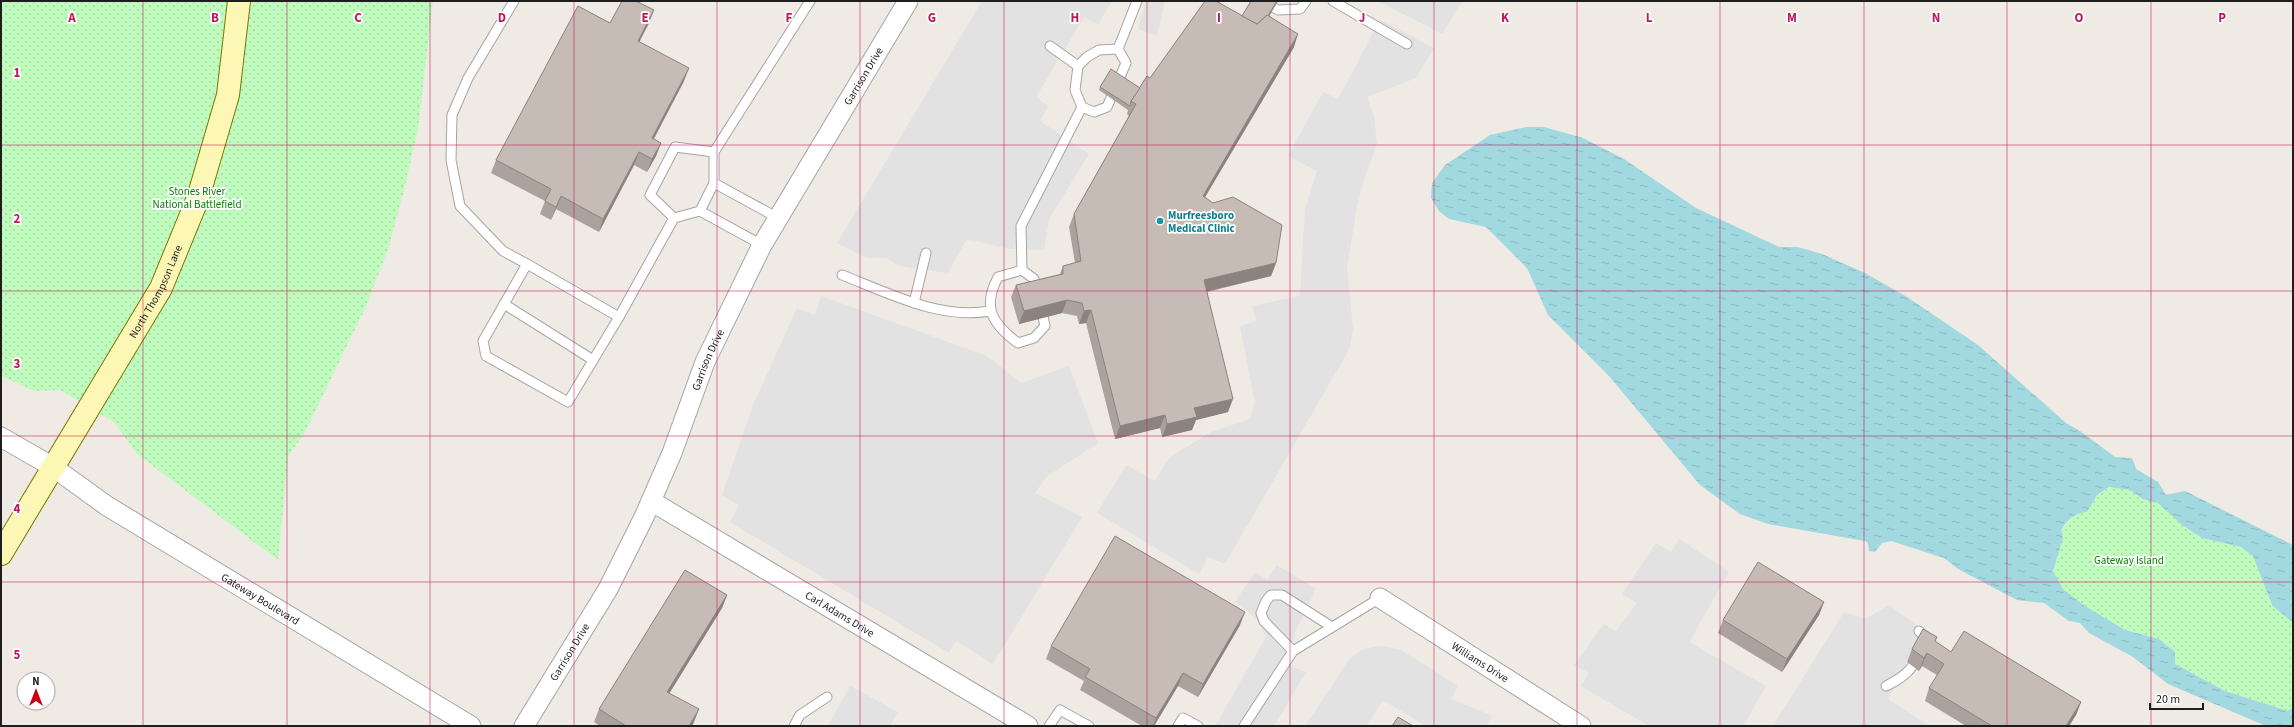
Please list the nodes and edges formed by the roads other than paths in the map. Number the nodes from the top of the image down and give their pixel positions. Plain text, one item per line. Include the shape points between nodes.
1 (239, 1) edge
2 (514, 1) edge
3 (810, 1) edge
4 (908, 1) edge
5 (1136, 1) edge
6 (1261, 1) edge
7 (1306, 1) edge
8 (1333, 1) edge
9 (1407, 44) dead end
10 (1050, 46) dead end
11 (1118, 49) junction
12 (1078, 66) junction
13 (1082, 107) junction
14 (714, 152) junction
15 (714, 183) junction
16 (700, 211) junction
17 (674, 218) junction
18 (778, 218) junction
19 (762, 245) junction
20 (926, 253) dead end
21 (527, 264) junction
22 (1022, 270) junction
23 (842, 275) dead end
24 (914, 302) junction
25 (504, 304) junction
26 (990, 311) junction
27 (619, 317) junction
28 (593, 360) junction
29 (1, 436) edge
30 (53, 468) junction
31 (651, 501) junction
32 (1, 554) edge
33 (1380, 598) joint
34 (1332, 627) junction
35 (1919, 631) dead end
36 (1293, 651) junction
37 (1886, 686) dead end
38 (827, 697) dead end
39 (798, 724) edge
40 (471, 726) edge
41 (524, 726) edge
42 (1028, 726) edge
43 (1050, 726) edge
44 (1089, 726) edge
45 (1178, 726) edge
46 (1198, 726) edge
47 (1244, 726) edge
48 (1581, 726) edge

1 - 30 main road, North Thompson Lane via 228,95 198,198 161,288
2 - 21 lane via 468,78 452,115 450,160 460,206 503,251
3 - 14 lane
4 - 18 street, Garrison Drive
5 - 11 lane
6 - 7 lane via 1278,10 1300,9
8 - 9 lane
10 - 12 lane
11 - 12 lane via 1099,50
11 - 13 lane via 1126,63 1107,107 1094,112
12 - 13 lane via 1075,90
13 - 22 lane via 1021,226
14 - 15 lane
14 - 17 lane via 675,147 650,196
15 - 16 lane
15 - 18 lane
16 - 17 lane
16 - 19 lane
17 - 27 lane
18 - 19 street, Garrison Drive
19 - 31 street, Garrison Drive via 705,362 672,453
20 - 24 lane
21 - 25 lane
21 - 27 lane
22 - 26 lane via 998,277 990,291
22 - 26 lane via 1034,280 1045,326 1034,338 1018,343 1002,331
23 - 24 lane
24 - 26 lane via 926,307 974,314
25 - 28 lane
25 - 28 lane via 484,341 486,356 568,402
27 - 28 lane
29 - 30 street, Gateway Boulevard
30 - 32 main road, North Thompson Lane
30 - 40 street, Gateway Boulevard via 107,506
31 - 41 street, Garrison Drive via 608,589
31 - 42 street, Carl Adams Drive
33 - 34 lane
33 - 48 street, Williams Drive
34 - 36 lane
34 - 36 lane via 1282,596 1271,596 1261,613 1264,622
35 - 37 lane via 1928,640 1911,670 1904,677
36 - 47 lane
38 - 39 lane via 800,716
43 - 44 lane via 1060,710
45 - 46 lane via 1183,718

